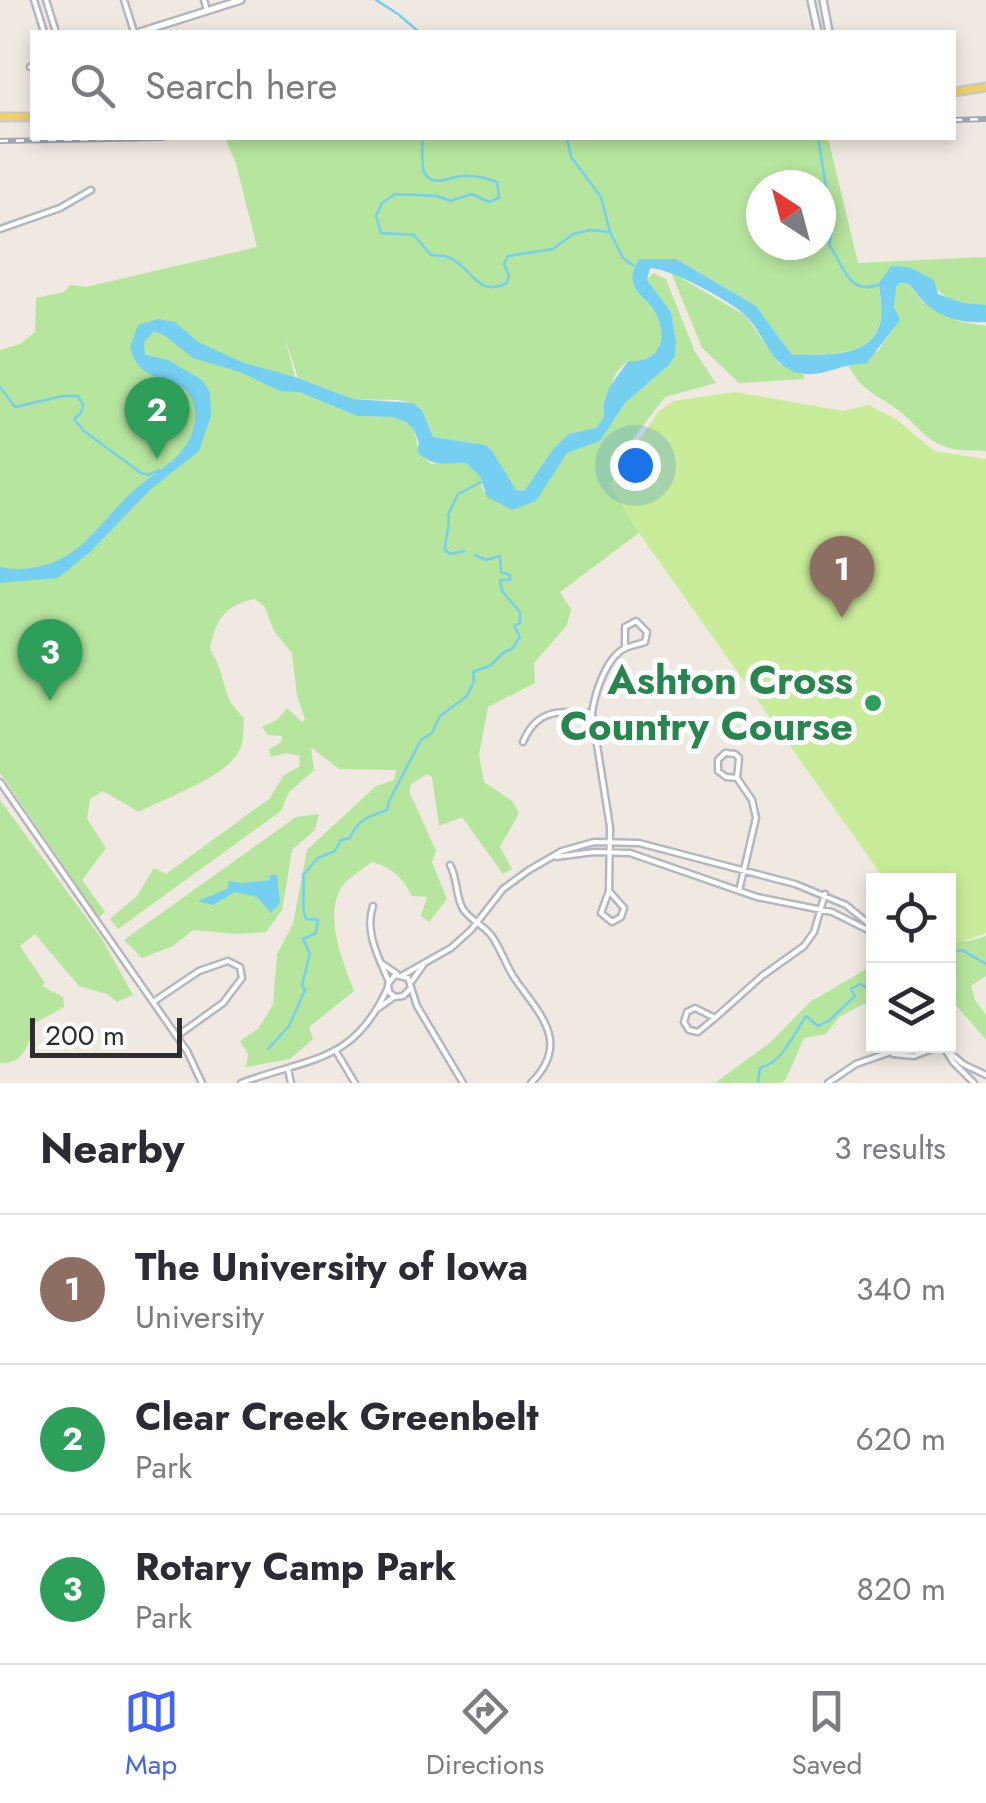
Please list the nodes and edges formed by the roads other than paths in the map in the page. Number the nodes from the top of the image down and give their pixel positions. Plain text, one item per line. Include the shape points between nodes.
1 (34, 0) edge
2 (46, 0) edge
3 (124, 0) edge
4 (204, 0) edge
5 (241, 0) edge
6 (811, 0) edge
7 (823, 0) edge
8 (207, 10) junction
9 (43, 30) edge
10 (55, 30) edge
11 (136, 30) edge
12 (143, 30) edge
13 (818, 30) edge
14 (829, 30) edge
15 (956, 84) edge
16 (986, 87) edge
17 (966, 88) junction
18 (956, 91) edge
19 (30, 116) edge
20 (0, 117) edge
21 (92, 190) dead end
22 (0, 229) edge
23 (625, 647) junction
24 (592, 713) junction
25 (522, 742) dead end
26 (737, 778) junction
27 (0, 782) edge
28 (610, 841) junction
29 (610, 851) junction
30 (551, 858) junction
31 (450, 865) dead end
32 (745, 870) junction
33 (609, 891) junction
34 (739, 892) junction
35 (825, 894) junction
36 (372, 906) dead end
37 (821, 909) junction
38 (477, 923) junction
39 (866, 923) edge
40 (866, 927) edge
41 (380, 962) junction
42 (424, 964) junction
43 (400, 974) junction
44 (388, 984) junction
45 (411, 986) junction
46 (398, 997) junction
47 (153, 1002) junction
48 (417, 1006) junction
49 (377, 1009) junction
50 (714, 1018) junction
51 (176, 1036) junction
52 (336, 1051) junction
53 (888, 1053) joint
54 (924, 1053) edge
55 (947, 1053) edge
56 (950, 1053) edge
57 (288, 1069) junction
58 (986, 1075) edge
59 (202, 1083) edge
60 (242, 1083) edge
61 (290, 1083) edge
62 (355, 1083) edge
63 (463, 1083) edge
64 (531, 1083) edge
65 (828, 1083) edge
66 (974, 1083) edge

1 - 9 street
2 - 10 street
3 - 11 street
4 - 8 street
5 - 8 street
6 - 13 street
7 - 14 street
8 - 12 street
15 - 17 main road
16 - 17 main road
17 - 18 main road
19 - 20 main road
21 - 22 street
23 - 23 street via 625,627 642,623 648,632 644,642
23 - 24 street via 602,678
24 - 25 street via 542,717
24 - 28 street
26 - 26 street via 718,771 720,756 730,752 739,758
26 - 32 street via 756,818
27 - 47 street
28 - 29 street
28 - 30 street
28 - 32 street
29 - 30 street
29 - 33 street
29 - 34 street
30 - 38 street via 503,889
31 - 38 street via 460,902
32 - 34 street
32 - 35 street
33 - 33 street via 600,913 612,922 624,908
34 - 37 street
35 - 37 street
35 - 39 street
36 - 41 street
37 - 40 street
37 - 50 street via 804,946
38 - 42 street
38 - 64 street via 494,938 548,1027 548,1057
41 - 43 street
41 - 44 street
42 - 43 street
42 - 45 street
43 - 44 street
43 - 45 street
44 - 46 street
44 - 49 street
45 - 46 street
45 - 48 street
46 - 48 street
46 - 49 street
47 - 51 street
47 - 51 street via 208,966 228,961 240,967 232,996
48 - 63 street
49 - 52 street
50 - 50 street via 698,1032 684,1022 695,1008
51 - 59 street
52 - 57 street
52 - 62 street
53 - 54 street
53 - 65 street
55 - 66 street
56 - 58 street
57 - 60 street
57 - 61 street

